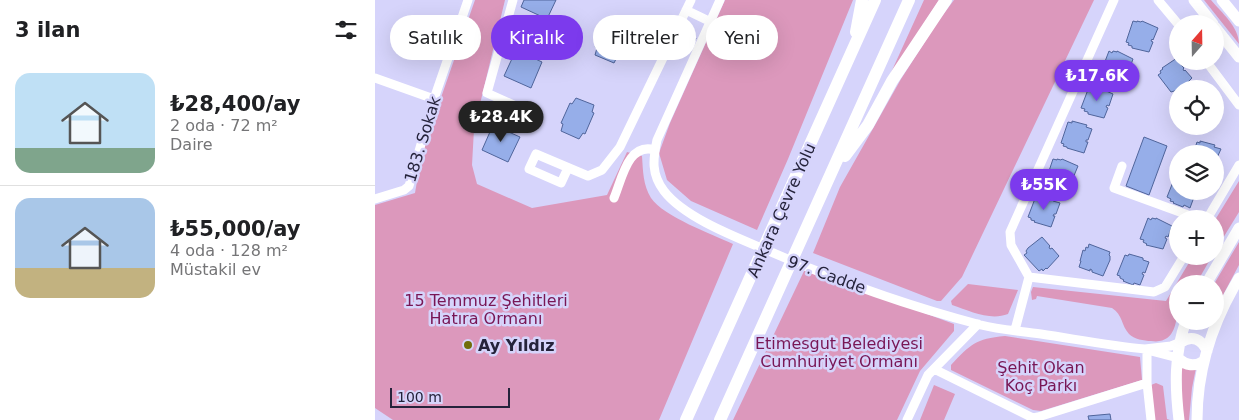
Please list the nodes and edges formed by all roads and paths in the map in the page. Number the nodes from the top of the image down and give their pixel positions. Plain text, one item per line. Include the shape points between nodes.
1 (468, 0) edge
2 (513, 0) edge
3 (691, 0) edge
4 (720, 0) edge
5 (862, 0) edge
6 (875, 0) edge
7 (909, 0) edge
8 (946, 0) edge
9 (1114, 0) edge
10 (1159, 0) edge
11 (1194, 0) edge
12 (1222, 0) edge
13 (686, 10) junction
14 (509, 15) edge
15 (714, 15) edge
16 (1171, 15) edge
17 (1206, 15) edge
18 (706, 20) edge
19 (1239, 21) edge
20 (706, 33) edge
21 (1224, 38) edge
22 (851, 54) junction
23 (1239, 57) edge
24 (496, 60) edge
25 (1213, 70) edge
26 (375, 78) edge
27 (434, 99) junction
28 (1239, 105) edge
29 (536, 115) dead end
30 (655, 150) junction
31 (1239, 165) edge
32 (1122, 166) dead end
33 (568, 168) dead end
34 (830, 176) junction
35 (614, 198) dead end
36 (375, 199) edge
37 (1174, 210) edge
38 (1212, 210) edge
39 (1239, 228) edge
40 (1178, 265) edge
41 (1211, 275) edge
42 (1029, 277) junction
43 (1239, 278) edge
44 (978, 324) junction
45 (1015, 330) junction
46 (1184, 330) edge
47 (1181, 342) junction
48 (1148, 350) junction
49 (1206, 356) junction
50 (1178, 358) junction
51 (933, 369) junction
52 (1147, 383) junction
53 (1027, 418) edge
54 (1038, 419) edge
55 (686, 420) edge
56 (721, 420) edge
57 (907, 420) edge
58 (1151, 420) edge
59 (1179, 420) edge
60 (1197, 420) edge

1 - 27 street, 183. Sokak
2 - 14 street
3 - 13 street
4 - 15 street, 97. Cadde
5 - 22 highway
6 - 22 highway, Ankara Çevre Yolu
7 - 34 highway, Ankara Çevre Yolu
8 - 34 highway via 892,81 868,125
9 - 42 street via 1010,232 1011,245
10 - 16 street
11 - 17 main road
12 - 19 main road
13 - 18 street
13 - 33 street via 620,147 602,170 588,176
20 - 30 street, 97. Cadde
21 - 23 main road
22 - 55 highway, Ankara Çevre Yolu
24 - 29 street via 487,93
25 - 28 street
26 - 27 street
27 - 36 street, 183. Sokak via 408,188
30 - 35 street via 641,149 634,154
30 - 44 street, 97. Cadde via 656,176 663,190 694,216 805,267
31 - 38 street
32 - 37 street via 1114,188
34 - 56 highway, Ankara Çevre Yolu
39 - 41 main road
40 - 42 street via 1165,287 1153,292
42 - 45 street
43 - 49 main road via 1219,316
44 - 45 street, 97. Cadde
44 - 51 street
45 - 48 street, 97. Cadde
46 - 47 main road
47 - 48 street, 97. Cadde
47 - 49 main road via 1195,338 1204,344
47 - 50 main road
48 - 50 street, 97. Cadde
48 - 52 street
49 - 50 main road via 1197,364 1190,365
49 - 60 main road via 1198,392
50 - 59 main road via 1175,380
51 - 53 street
51 - 57 street
52 - 54 street
52 - 58 street
53 - 54 street

